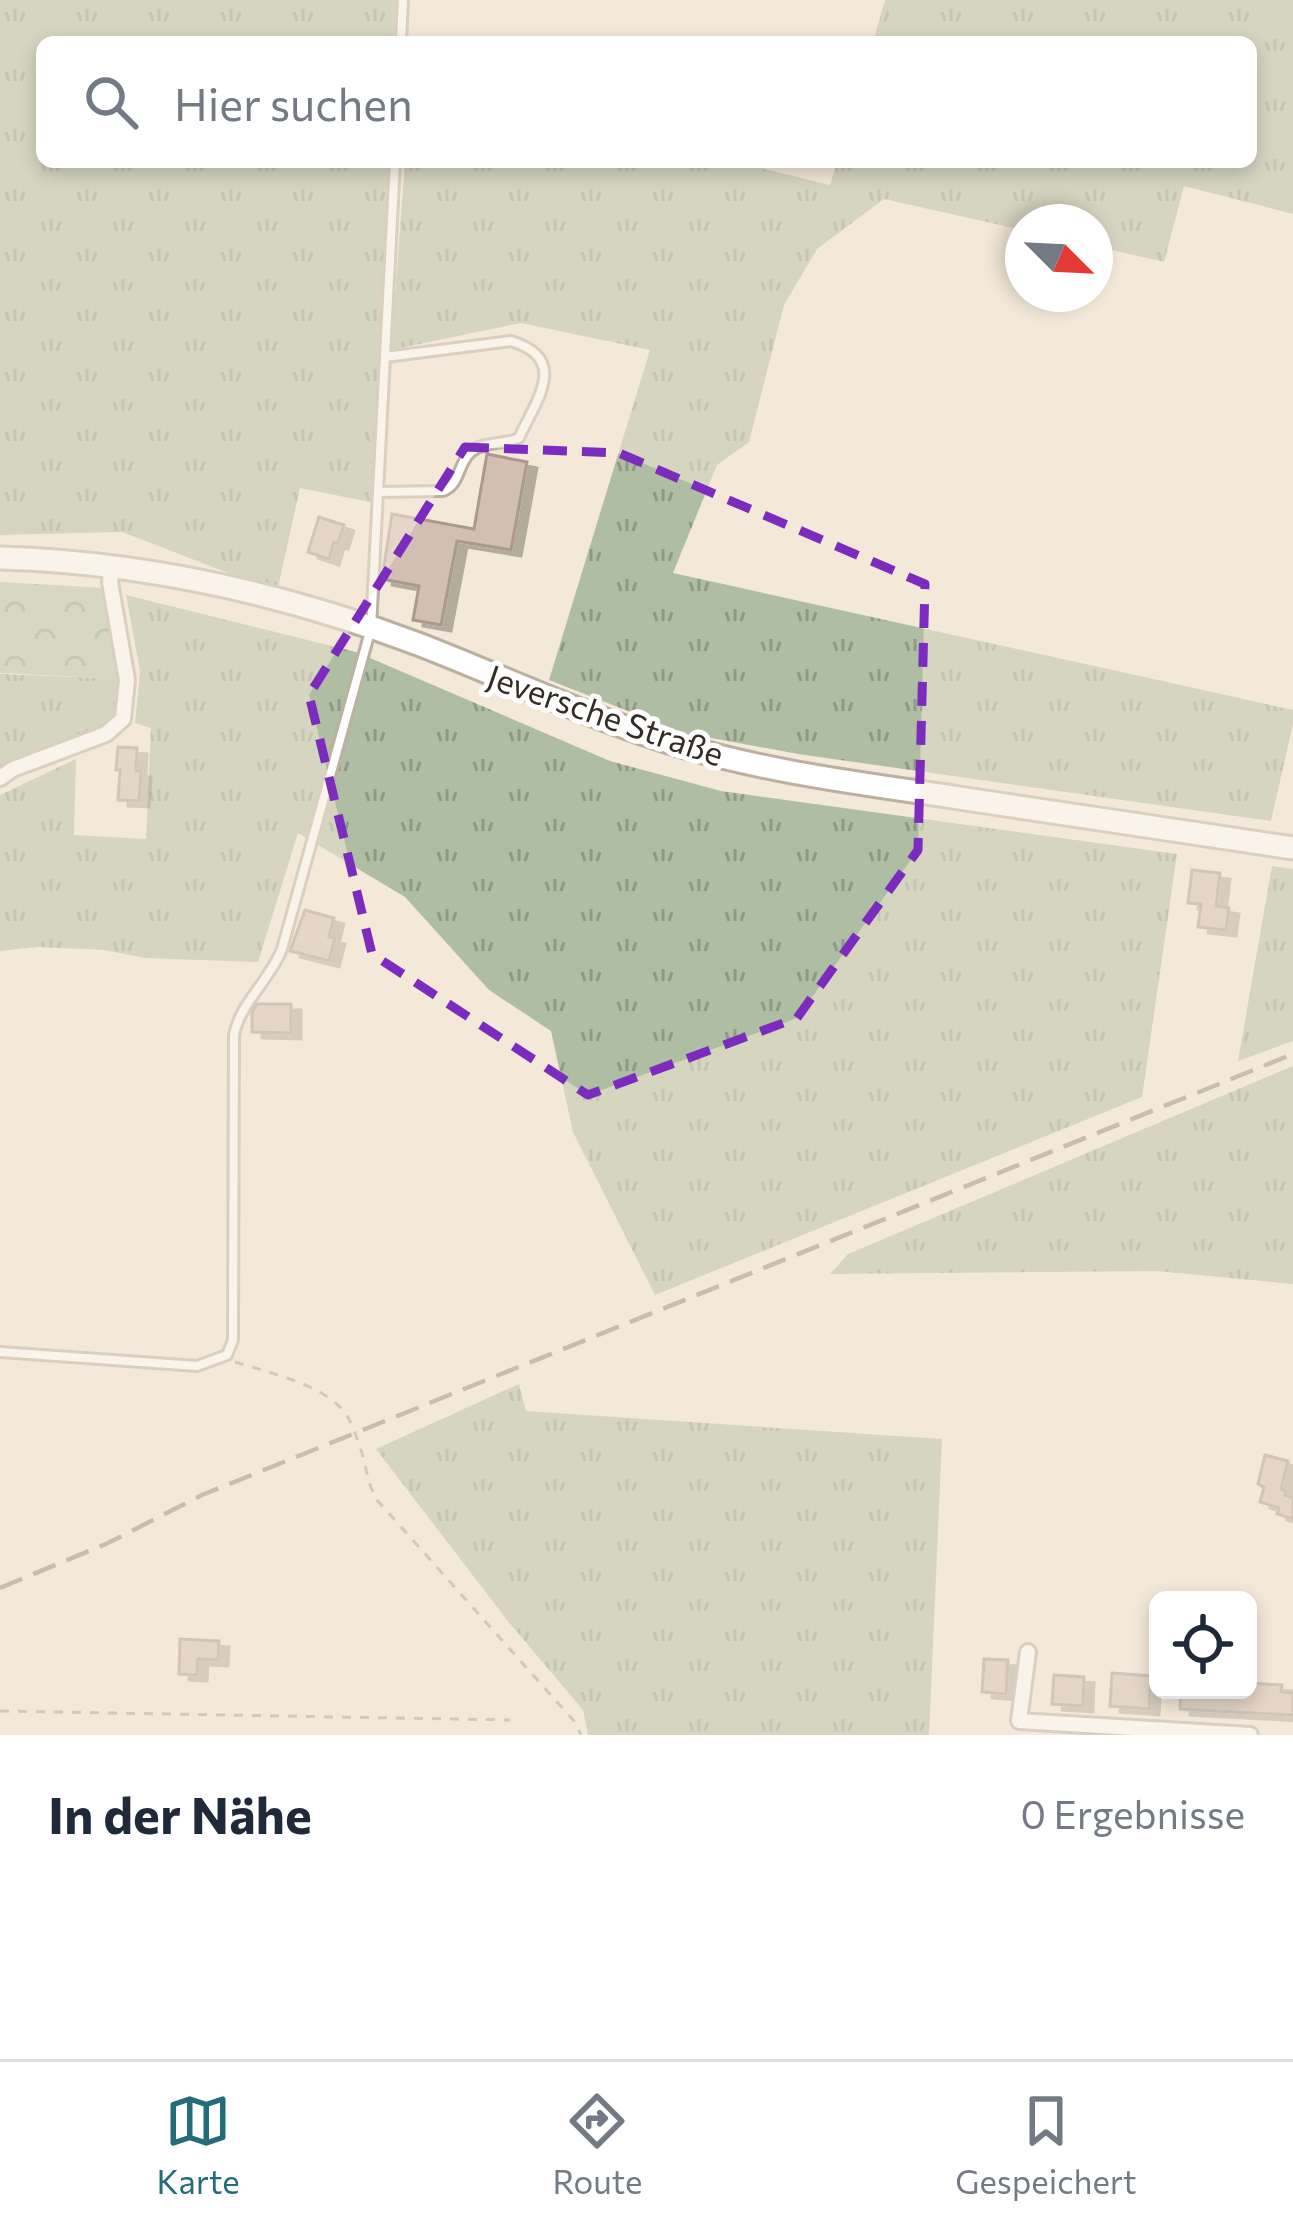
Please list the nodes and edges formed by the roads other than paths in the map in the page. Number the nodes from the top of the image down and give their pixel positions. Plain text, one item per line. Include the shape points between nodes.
1 (403, 0) edge
2 (401, 36) edge
3 (394, 168) edge
4 (385, 357) junction
5 (378, 492) junction
6 (0, 558) edge
7 (112, 565) junction
8 (371, 628) junction
9 (0, 778) edge
10 (1293, 848) edge
11 (0, 1352) edge
12 (1028, 1652) dead end
13 (1018, 1728) edge
14 (1250, 1735) edge

1 - 2 lane
3 - 4 lane
4 - 5 lane
4 - 5 lane via 511,341 537,354 545,379 518,438 471,452 453,487
5 - 8 lane
6 - 7 street, Jeversche Straße
7 - 8 street, Jeversche Straße
7 - 9 street via 127,680 123,719 106,734
8 - 10 street, Jeversche Straße via 651,736 742,761
8 - 11 lane via 282,949 237,1022 227,1355 197,1366
12 - 13 street
13 - 14 street

